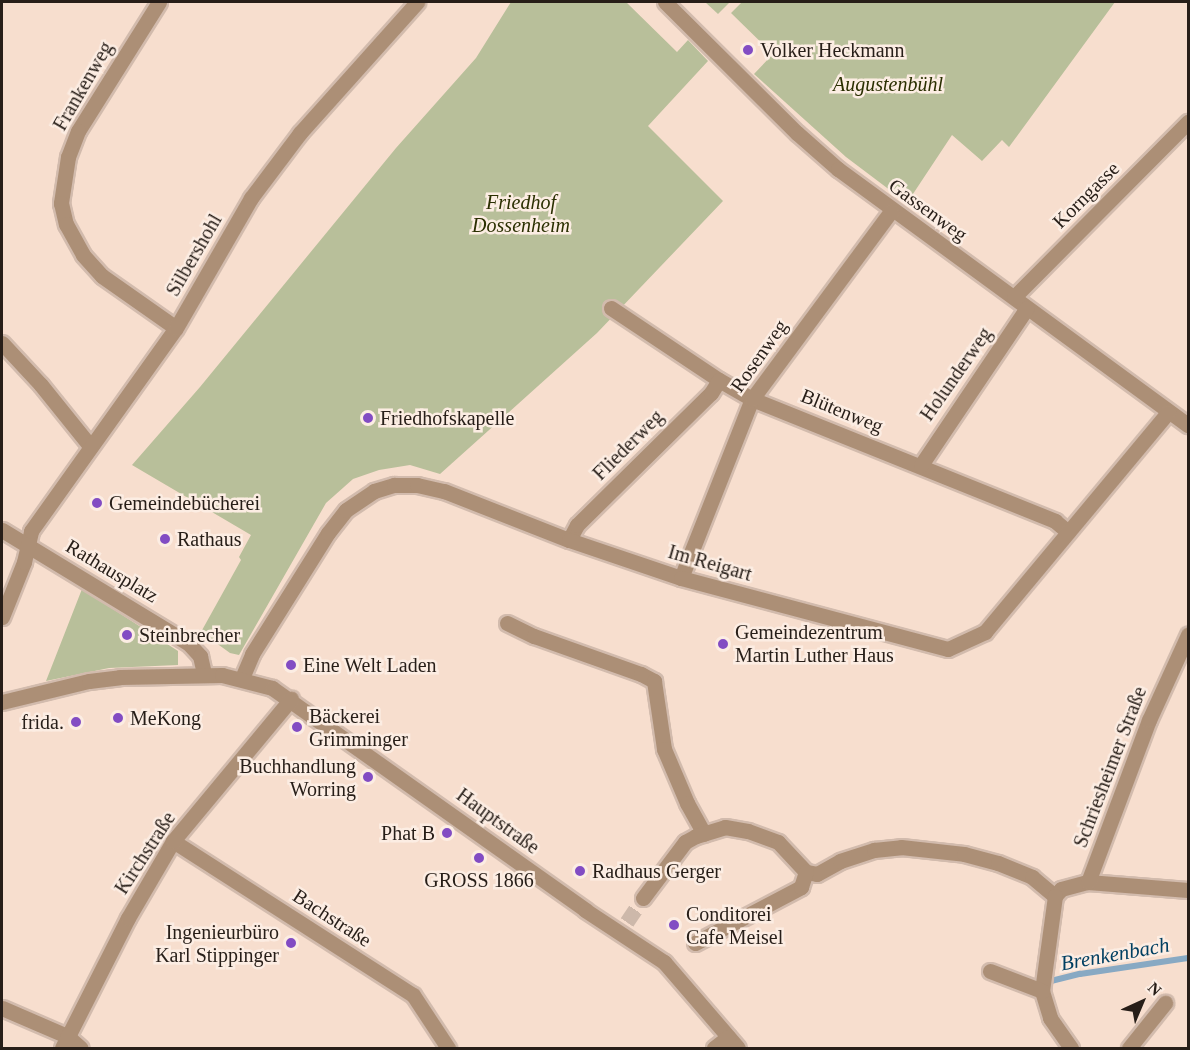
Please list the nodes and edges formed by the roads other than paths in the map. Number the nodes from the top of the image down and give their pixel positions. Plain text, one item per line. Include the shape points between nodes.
1 (159, 2) edge
2 (417, 2) edge
3 (665, 2) edge
4 (1186, 128) edge
5 (891, 211) junction
6 (1014, 297) junction
7 (611, 308) dead end
8 (1027, 308) junction
9 (176, 328) junction
10 (2, 343) edge
11 (719, 380) junction
12 (752, 399) junction
13 (1168, 412) junction
14 (1188, 425) edge
15 (90, 446) junction
16 (921, 465) junction
17 (2, 530) edge
18 (1068, 532) junction
19 (569, 540) junction
20 (26, 544) junction
21 (681, 578) junction
22 (2, 617) edge
23 (507, 623) dead end
24 (1188, 635) edge
25 (204, 674) junction
26 (242, 678) junction
27 (291, 699) junction
28 (2, 702) edge
29 (704, 834) junction
30 (173, 841) junction
31 (806, 872) junction
32 (1088, 882) junction
33 (1188, 890) edge
34 (1055, 896) junction
35 (643, 898) tunnel mouth
36 (695, 943) dead end
37 (990, 971) dead end
38 (1042, 992) junction
39 (1165, 1003) dead end
40 (2, 1008) edge
41 (64, 1042) edge
42 (733, 1043) edge
43 (81, 1048) edge
44 (448, 1048) edge
45 (714, 1048) edge
46 (1071, 1048) edge
47 (1129, 1048) edge

1 - 9 street, Frankenweg via 78,131 68,157 61,203 66,224 83,255 127,296
2 - 9 street, Silbershohl via 272,167
3 - 5 street, Gassenweg via 797,133
4 - 6 street, Korngasse
5 - 6 street, Gassenweg
5 - 12 street, Rosenweg
6 - 8 street, Gassenweg
7 - 11 street, Blütenweg
8 - 13 street, Gassenweg
8 - 16 street, Holunderweg
9 - 15 street, Silbershohl
10 - 15 street
11 - 12 street, Blütenweg
11 - 19 street, Fliederweg via 711,393 577,525
12 - 16 street, Blütenweg
12 - 21 street, Rosenweg
13 - 14 street, Gassenweg
13 - 18 street, Im Reigart
15 - 20 street, Silbershohl
16 - 18 street, Blütenweg via 1055,521
17 - 20 street, Rathausplatz
18 - 21 street, Im Reigart via 985,632 948,649
19 - 21 street, Im Reigart
19 - 26 street, Im Reigart via 444,491 394,485 374,491 346,510 328,533 252,654
20 - 22 street via 24,562
20 - 25 street, Rathausplatz via 188,643 200,656
23 - 29 street via 654,681 664,749
24 - 32 street, Schriesheimer Straße via 1149,720
25 - 26 street, Hauptstraße
25 - 28 street via 110,678
26 - 27 street, Hauptstraße
27 - 30 street, Kirchstraße
27 - 42 street, Hauptstraße via 623,928 664,962
29 - 31 street via 725,827 766,836 785,848
29 - 35 street via 685,842
30 - 41 street, Kirchstraße
30 - 44 street, Bachstraße via 413,995
31 - 34 street via 817,873 863,854 901,847 964,854 998,863 1032,877
31 - 36 street via 801,887
32 - 33 street
32 - 34 street via 1062,889
34 - 38 street
37 - 38 street
38 - 46 street via 1050,1018
39 - 47 street
40 - 41 street
41 - 43 street
42 - 45 street

